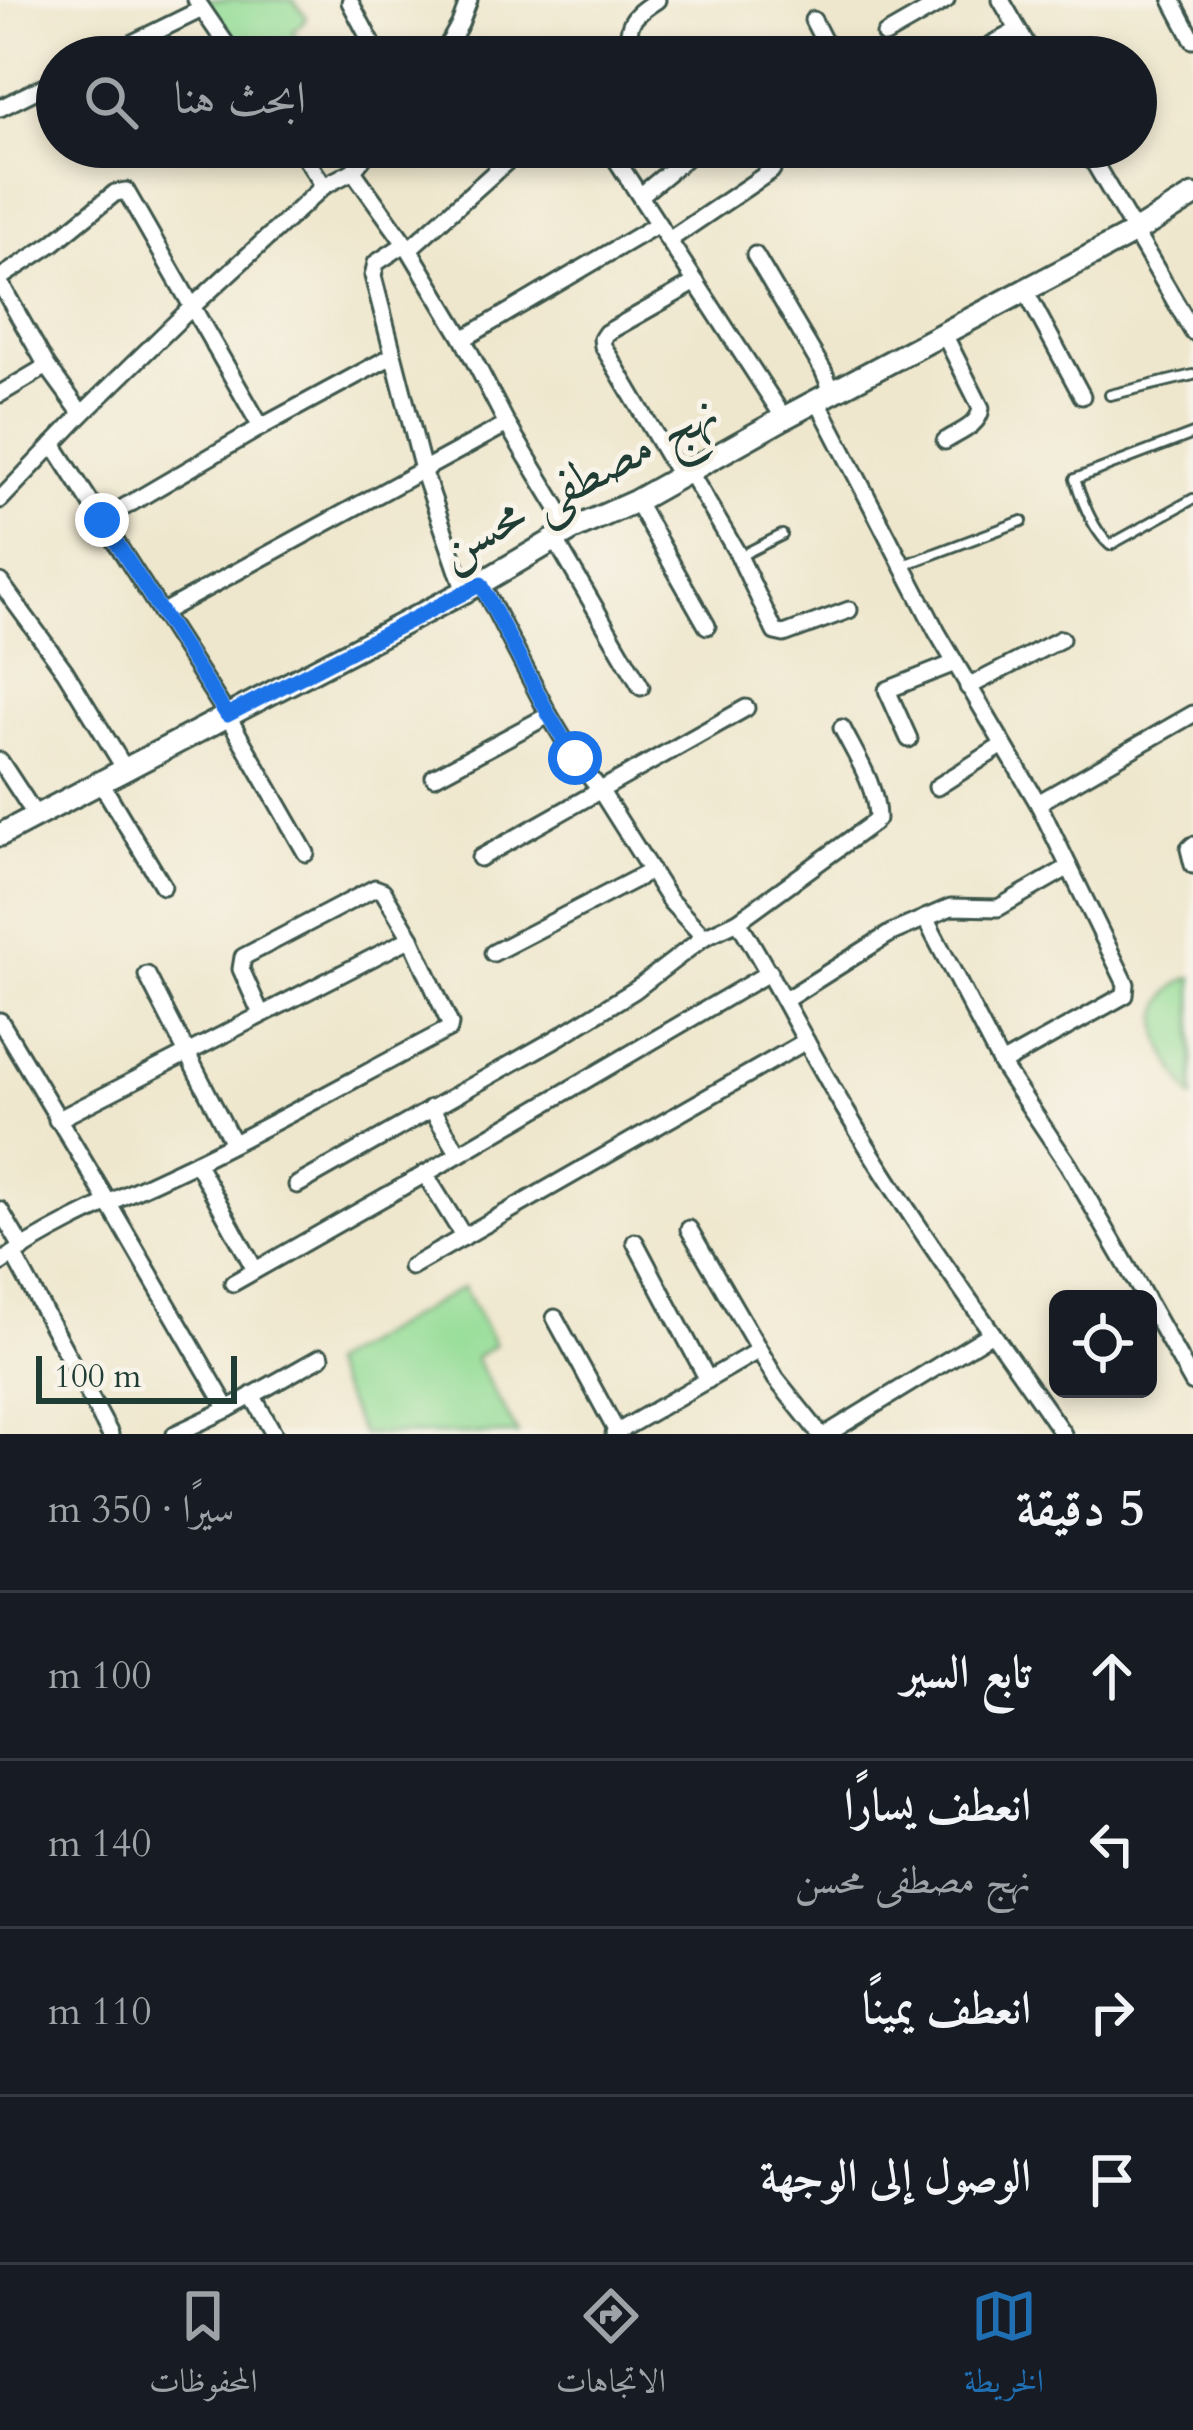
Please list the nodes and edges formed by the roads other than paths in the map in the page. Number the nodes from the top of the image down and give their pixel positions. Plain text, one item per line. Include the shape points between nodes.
1 (469, 0) edge
2 (657, 0) edge
3 (946, 0) edge
4 (1001, 0) edge
5 (1172, 0) edge
6 (350, 2) edge
7 (199, 4) edge
8 (813, 20) dead end
9 (1018, 29) junction
10 (885, 35) dead end
11 (142, 36) edge
12 (221, 36) edge
13 (368, 36) edge
14 (453, 36) edge
15 (630, 36) edge
16 (821, 36) edge
17 (1006, 36) edge
18 (1022, 36) edge
19 (1193, 40) edge
20 (36, 89) edge
21 (2, 103) edge
22 (313, 168) edge
23 (355, 168) edge
24 (496, 168) edge
25 (622, 168) edge
26 (674, 168) edge
27 (773, 168) edge
28 (1097, 168) edge
29 (353, 171) junction
30 (325, 186) junction
31 (640, 196) junction
32 (1193, 196) edge
33 (658, 224) junction
34 (1135, 232) junction
35 (669, 240) junction
36 (407, 247) junction
37 (754, 255) dead end
38 (0, 280) edge
39 (696, 282) junction
40 (1025, 290) junction
41 (193, 306) junction
42 (1193, 332) edge
43 (944, 334) junction
44 (464, 339) junction
45 (392, 356) junction
46 (47, 366) junction
47 (1193, 375) edge
48 (0, 394) edge
49 (1110, 394) dead end
50 (1082, 396) dead end
51 (826, 397) junction
52 (82, 414) junction
53 (784, 418) junction
54 (507, 424) junction
55 (261, 428) junction
56 (1193, 434) edge
57 (945, 441) dead end
58 (53, 444) junction
59 (423, 470) junction
60 (685, 474) junction
61 (1193, 499) edge
62 (0, 500) edge
63 (636, 501) junction
64 (102, 520) junction
65 (1022, 521) dead end
66 (782, 535) dead end
67 (563, 536) junction
68 (739, 556) junction
69 (902, 565) junction
70 (0, 582) edge
71 (473, 588) junction
72 (849, 610) dead end
73 (161, 613) junction
74 (707, 626) dead end
75 (1061, 639) dead end
76 (955, 663) junction
77 (641, 687) dead end
78 (968, 687) junction
79 (746, 708) dead end
80 (1193, 714) edge
81 (227, 715) junction
82 (549, 715) junction
83 (842, 728) dead end
84 (909, 739) dead end
85 (1003, 745) junction
86 (0, 761) edge
87 (125, 769) junction
88 (434, 777) dead end
89 (101, 783) junction
90 (937, 787) dead end
91 (600, 790) junction
92 (1038, 802) junction
93 (36, 816) junction
94 (0, 835) edge
95 (1193, 845) edge
96 (306, 853) dead end
97 (480, 858) dead end
98 (1193, 865) edge
99 (1069, 867) junction
100 (651, 871) junction
101 (164, 886) dead end
102 (925, 918) junction
103 (738, 921) junction
104 (704, 937) junction
105 (411, 938) junction
106 (493, 953) dead end
107 (770, 972) junction
108 (147, 976) dead end
109 (785, 1000) junction
110 (262, 1014) junction
111 (0, 1021) edge
112 (806, 1041) junction
113 (186, 1055) junction
114 (1001, 1064) junction
115 (431, 1108) junction
116 (57, 1120) junction
117 (233, 1143) junction
118 (460, 1154) junction
119 (196, 1162) junction
120 (425, 1174) junction
121 (297, 1185) dead end
122 (108, 1202) junction
123 (0, 1210) edge
124 (689, 1229) dead end
125 (464, 1238) junction
126 (635, 1242) dead end
127 (12, 1255) edge
128 (412, 1267) dead end
129 (254, 1268) junction
130 (233, 1283) dead end
131 (1141, 1290) edge
132 (556, 1318) dead end
133 (1157, 1319) edge
134 (992, 1333) junction
135 (759, 1350) junction
136 (321, 1357) dead end
137 (708, 1380) junction
138 (1193, 1383) edge
139 (252, 1395) junction
140 (228, 1409) junction
141 (615, 1433) edge
142 (110, 1434) edge
143 (175, 1434) edge
144 (274, 1434) edge
145 (824, 1434) edge
146 (1061, 1434) edge

1 - 14 street
2 - 15 street via 635,14
3 - 10 street
4 - 9 street
5 - 19 street
6 - 13 street
7 - 11 street
7 - 12 street
8 - 16 street
9 - 17 street
9 - 18 street
20 - 21 street
22 - 30 street
23 - 29 street
24 - 36 street
25 - 31 street
26 - 31 street
27 - 35 street
28 - 34 street
29 - 30 street
29 - 36 street
30 - 41 street
31 - 33 street
32 - 34 main road, نهج مصطفى محسن
33 - 35 street
33 - 44 street
34 - 40 main road, نهج مصطفى محسن
34 - 42 street
35 - 39 street
36 - 44 street
36 - 45 street via 373,269
37 - 51 street via 823,370
38 - 41 street via 126,191
38 - 46 street
39 - 53 street
39 - 60 street via 602,339
40 - 43 main road, نهج مصطفى محسن
40 - 50 street
41 - 52 street
41 - 55 street
43 - 51 main road, نهج مصطفى محسن
43 - 57 street via 981,408 973,424
44 - 54 street
45 - 55 street
45 - 59 street
46 - 48 street
46 - 52 street
47 - 49 lane
51 - 53 main road, نهج مصطفى محسن
51 - 69 street
52 - 58 street
53 - 60 main road, نهج مصطفى محسن
54 - 59 street
54 - 67 street
55 - 64 street
56 - 61 lane via 1075,479 1110,545
58 - 62 street
58 - 64 street
59 - 71 street
59 - 73 street
60 - 63 main road, نهج مصطفى محسن
60 - 68 street
63 - 67 main road, نهج مصطفى محسن
63 - 74 street
64 - 73 street
65 - 69 lane
66 - 68 lane
67 - 71 main road, نهج مصطفى محسن
67 - 77 street
68 - 72 street via 779,635
69 - 76 street
70 - 87 street
71 - 81 main road, نهج مصطفى محسن
71 - 82 street
73 - 81 street
75 - 78 street
76 - 78 street
76 - 84 street via 887,690
78 - 85 street
79 - 91 street
80 - 92 street
81 - 87 main road, نهج مصطفى محسن
81 - 96 street
82 - 88 street
82 - 91 street
83 - 103 street via 877,819
85 - 90 street
85 - 92 street
86 - 93 street
87 - 89 main road, نهج مصطفى محسن
89 - 93 main road, نهج مصطفى محسن
89 - 101 street
91 - 97 street
91 - 100 street
92 - 99 street
93 - 94 main road, نهج مصطفى محسن
95 - 98 street
99 - 102 street via 998,908 957,906
99 - 114 street via 1126,995
100 - 104 street
100 - 106 street
102 - 109 street
102 - 114 street
103 - 104 street
103 - 107 street
104 - 115 street via 635,990
105 - 110 street
105 - 110 street via 375,888 242,957
105 - 117 street via 449,1029
107 - 109 street
107 - 118 street
108 - 113 street
109 - 112 street
110 - 113 street
111 - 116 street
112 - 125 street
112 - 134 street
113 - 116 street
113 - 117 street
114 - 131 street
115 - 118 street
115 - 121 street
116 - 122 street
117 - 119 street
118 - 120 street
119 - 122 street
119 - 129 street
120 - 125 street
120 - 129 street
122 - 127 street
122 - 140 street
123 - 127 street
124 - 135 street
125 - 128 street
126 - 137 street
127 - 142 street
129 - 130 street
132 - 141 street
133 - 138 street
134 - 145 street
134 - 146 street
135 - 137 street
135 - 145 street
136 - 139 street
137 - 141 street
139 - 140 street
139 - 144 street
140 - 143 street

